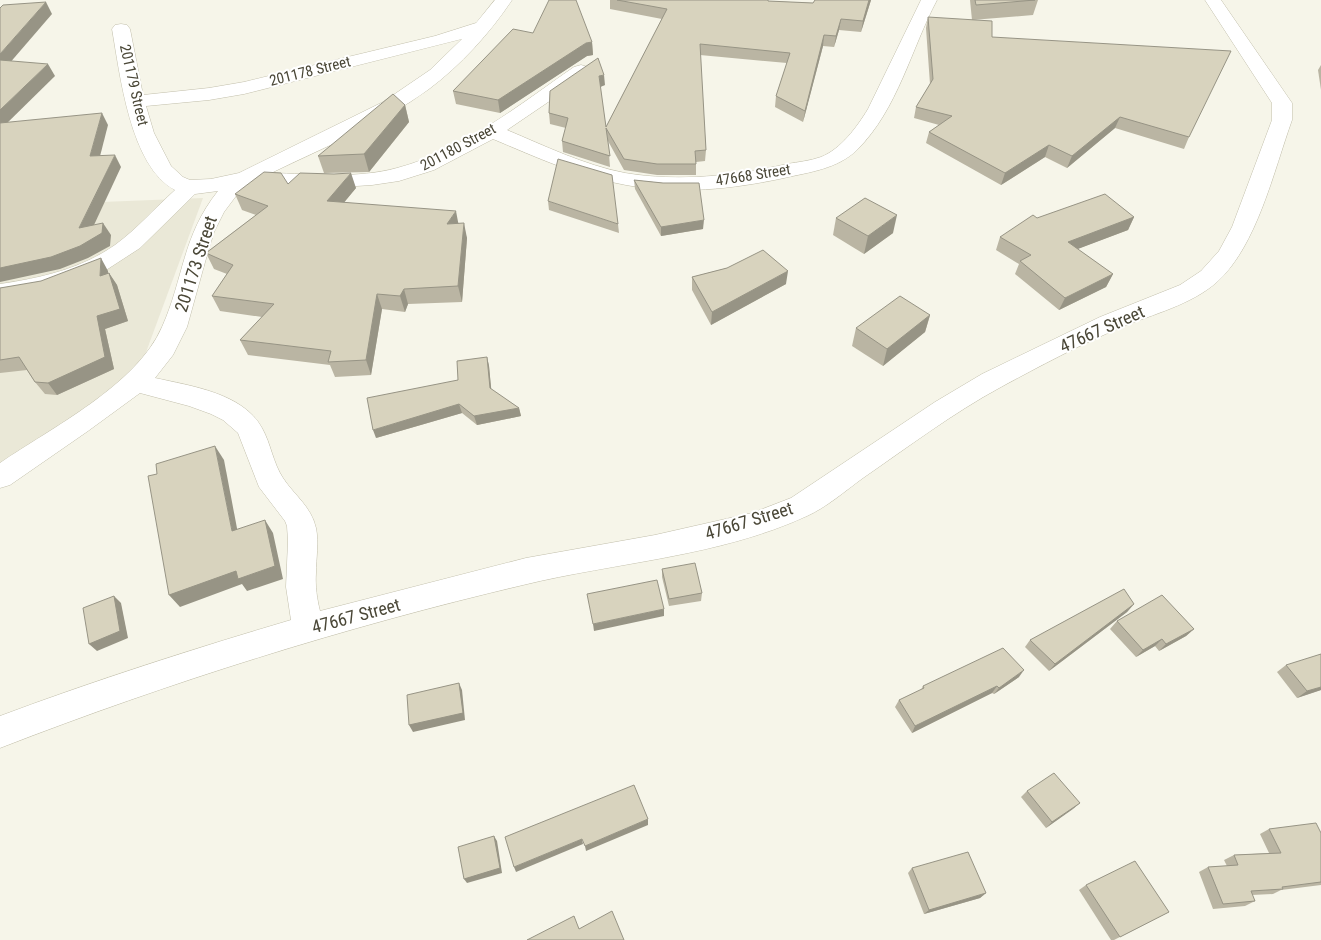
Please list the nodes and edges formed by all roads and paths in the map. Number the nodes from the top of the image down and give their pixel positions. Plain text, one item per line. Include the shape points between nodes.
1 (504, 0) edge
2 (929, 0) edge
3 (1213, 0) edge
4 (484, 27) junction
5 (121, 29) dead end
6 (594, 62) edge
7 (135, 102) junction
8 (492, 131) junction
9 (244, 179) junction
10 (190, 187) junction
11 (0, 292) edge
12 (135, 382) junction
13 (0, 477) edge
14 (308, 628) junction
15 (0, 732) edge

1 - 4 street, 201173 Street
2 - 8 street, 47668 Street via 917,19 888,93 857,139 844,152 829,160 715,182 653,183 624,179 562,161
3 - 14 street, 47667 Street via 1282,103 1282,120 1244,227 1222,262 1188,292 1109,323 991,381 801,506 754,524 655,547 526,571
4 - 7 street, 201178 Street via 244,88
4 - 9 street, 201173 Street via 453,59 410,93
5 - 7 street, 201179 Street
6 - 8 street, 201180 Street
7 - 10 street, 201179 Street via 157,159 175,182
8 - 9 street, 201180 Street via 444,157 396,176 333,181
9 - 10 street
9 - 12 street, 201173 Street via 213,209 204,228 176,324 163,349
10 - 11 street via 123,250 103,263 74,276
12 - 13 street, 201173 Street
12 - 14 street via 221,407 242,420 259,450 270,480 292,506 301,526 300,586
14 - 15 street, 47667 Street via 121,687

